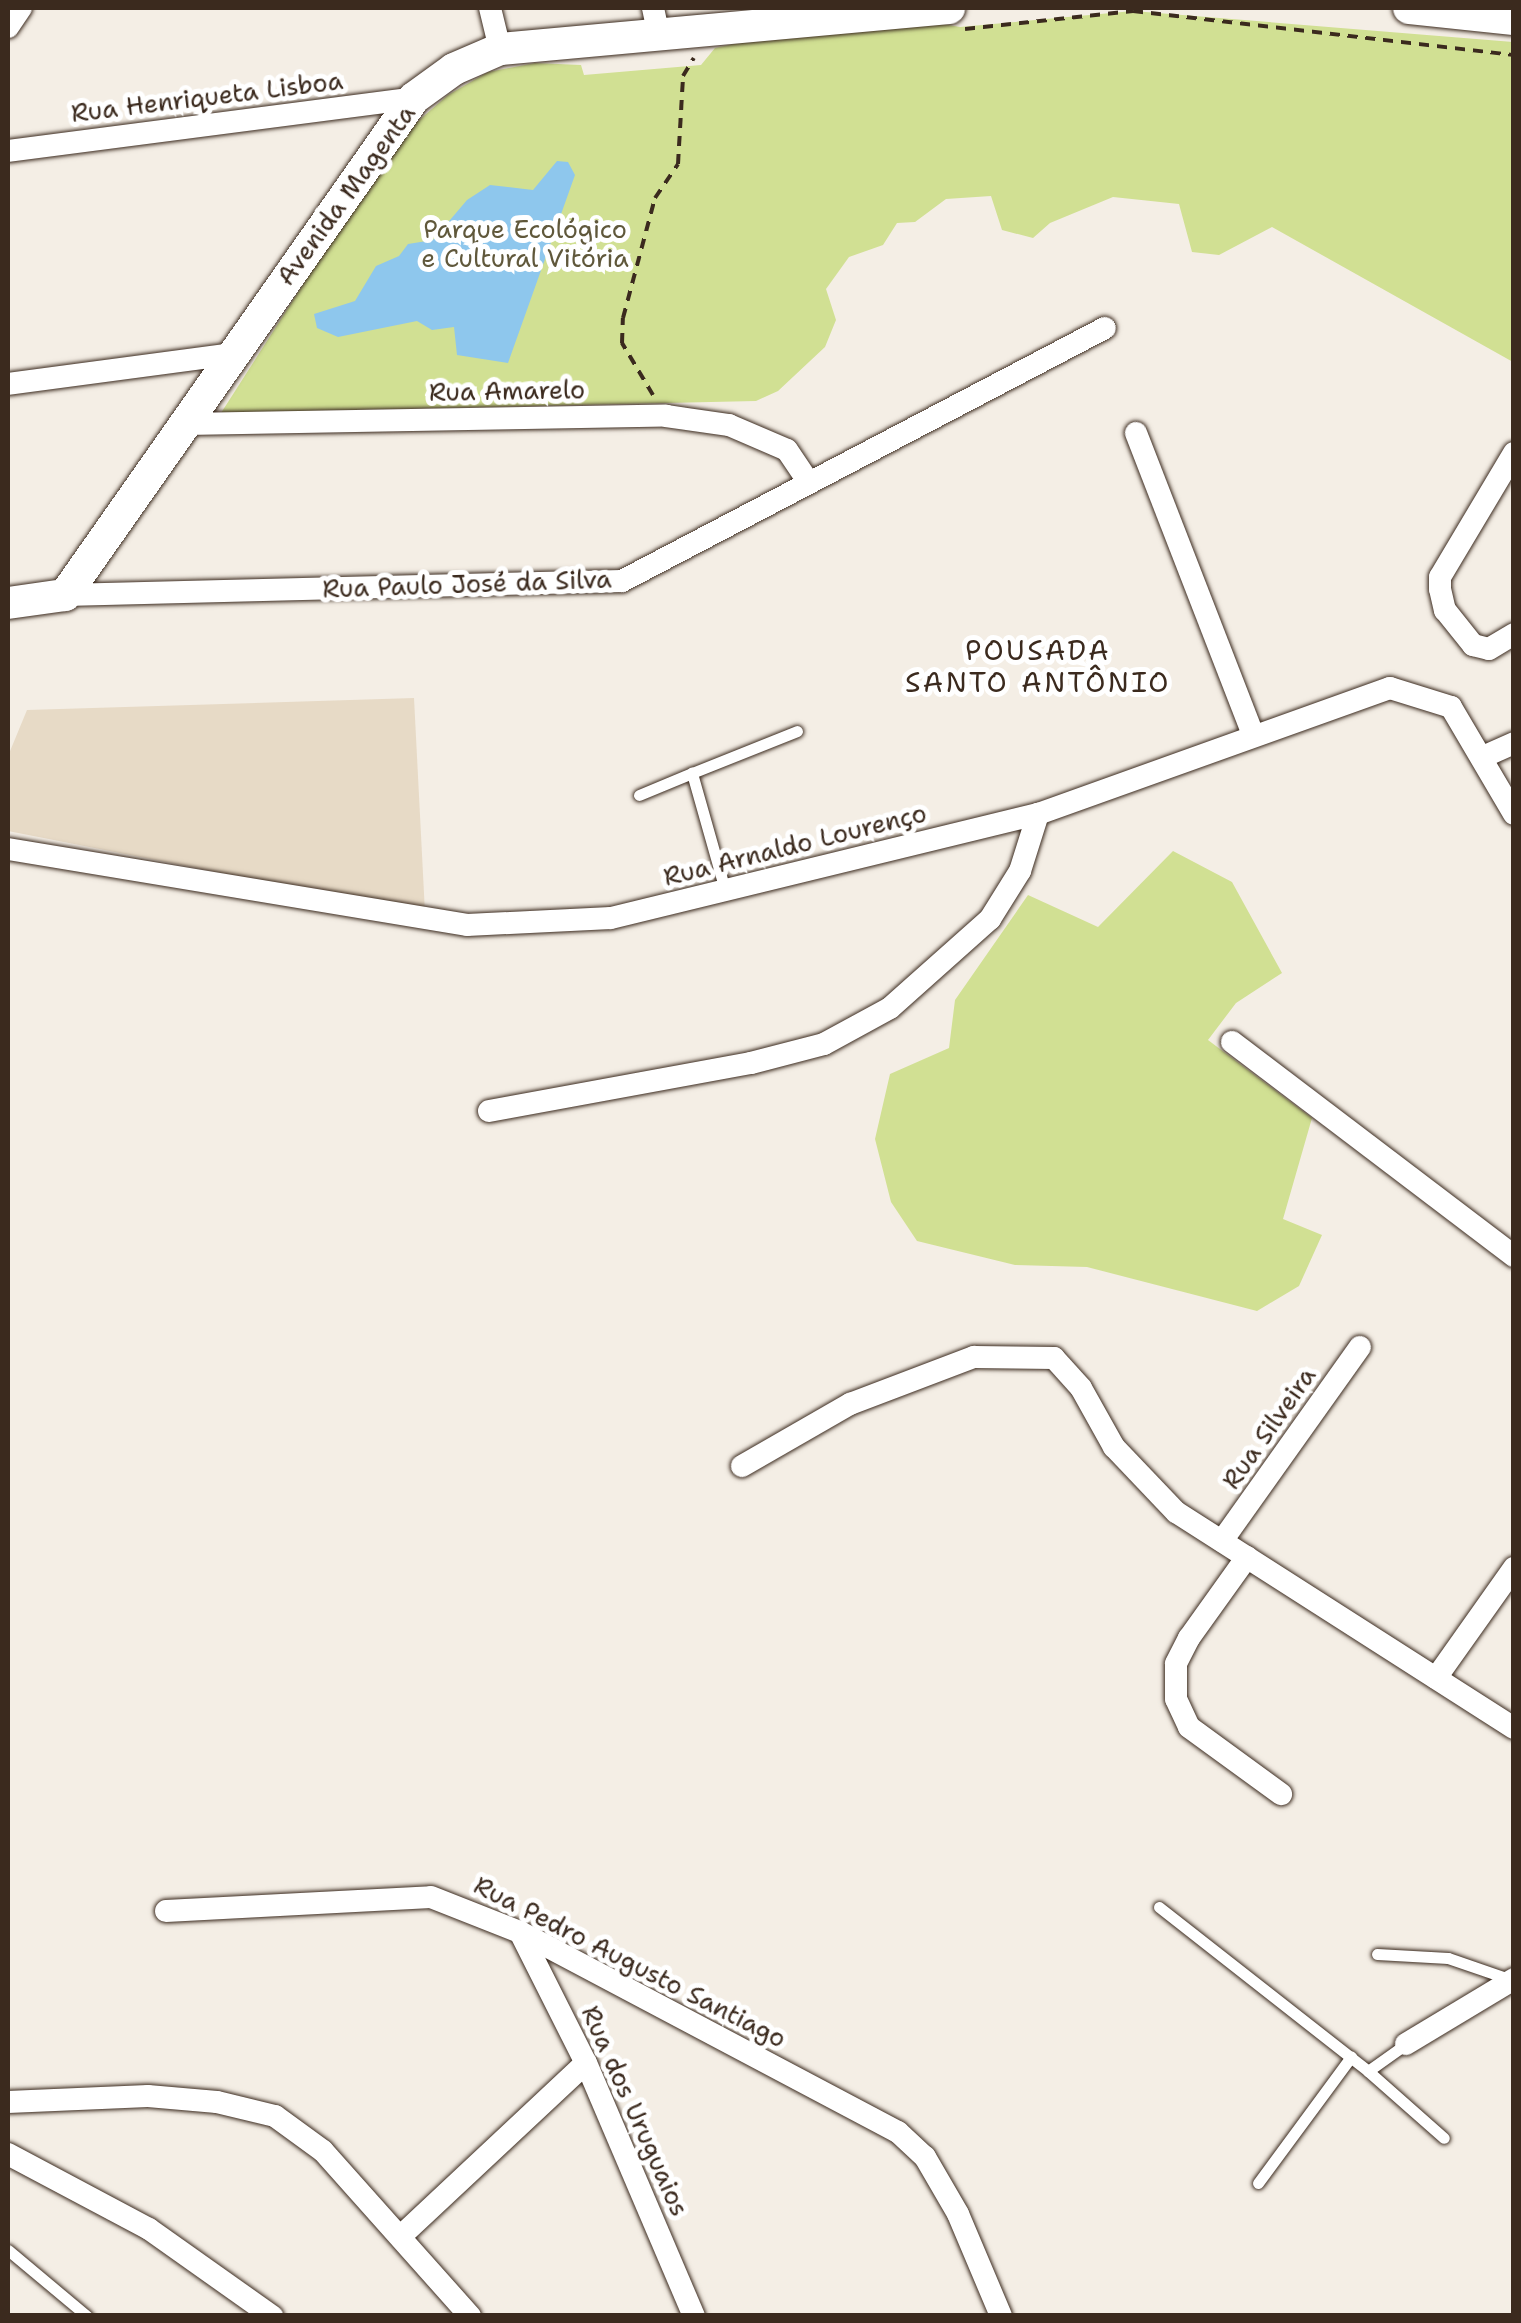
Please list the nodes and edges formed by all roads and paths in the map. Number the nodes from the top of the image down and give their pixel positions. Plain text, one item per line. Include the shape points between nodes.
1 (21, 8) edge
2 (490, 8) edge
3 (1408, 8) edge
4 (823, 12) edge
5 (656, 19) edge
6 (947, 19) edge
7 (1514, 19) edge
8 (8, 28) edge
9 (500, 49) junction
10 (684, 53) dead end
11 (1514, 55) edge
12 (414, 98) junction
13 (8, 151) edge
14 (1104, 328) dead end
15 (232, 354) junction
16 (8, 384) edge
17 (666, 416) junction
18 (186, 424) junction
19 (1136, 432) dead end
20 (1514, 452) edge
21 (807, 480) junction
22 (65, 594) junction
23 (8, 603) edge
24 (1514, 634) edge
25 (797, 731) dead end
26 (1253, 735) junction
27 (1514, 742) edge
28 (1485, 756) junction
29 (692, 773) junction
30 (639, 795) dead end
31 (1038, 814) junction
32 (1514, 814) edge
33 (8, 849) edge
34 (725, 890) junction
35 (1232, 1042) dead end
36 (489, 1111) dead end
37 (1514, 1256) edge
38 (1360, 1346) dead end
39 (742, 1466) dead end
40 (1222, 1541) junction
41 (1247, 1557) junction
42 (1514, 1568) edge
43 (1436, 1678) junction
44 (1514, 1728) edge
45 (1282, 1794) dead end
46 (1159, 1907) dead end
47 (166, 1910) dead end
48 (520, 1932) junction
49 (1377, 1954) dead end
50 (1513, 1980) edge
51 (1406, 2044) joint
52 (1351, 2057) junction
53 (586, 2063) junction
54 (1368, 2071) junction
55 (8, 2102) edge
56 (1444, 2138) dead end
57 (8, 2154) edge
58 (1258, 2184) dead end
59 (401, 2236) junction
60 (8, 2250) edge
61 (87, 2316) edge
62 (272, 2316) edge
63 (470, 2316) edge
64 (694, 2316) edge
65 (1001, 2316) edge

1 - 8 street
2 - 9 street
3 - 7 street
4 - 5 street, Avenida Magenta
4 - 6 street, Avenida Magenta
5 - 9 street, Avenida Magenta
6 - 11 path via 1132,11
9 - 12 street, Avenida Magenta via 454,69
10 - 17 path via 698,52 683,76 678,164 655,198 623,318 622,343
12 - 13 street, Rua Henriqueta Lisboa
12 - 15 street, Avenida Magenta
14 - 21 street, Rua Paulo José da Silva
15 - 16 street
15 - 18 street, Avenida Magenta
17 - 18 street, Rua Amarelo
17 - 21 street, Rua Amarelo via 729,425 787,450
18 - 22 street, Avenida Magenta
19 - 26 street
20 - 24 street via 1440,577 1440,589 1444,610 1473,645 1489,649
21 - 22 street, Rua Paulo José da Silva via 622,581
22 - 23 street, Rua Paulo José da Silva
25 - 29 lane
26 - 28 street, Rua Arnaldo Lourenço via 1390,688 1452,707
26 - 31 street, Rua Arnaldo Lourenço
27 - 28 street
28 - 32 street, Rua Arnaldo Lourenço
29 - 30 lane
29 - 34 lane
31 - 34 street, Rua Arnaldo Lourenço
31 - 36 street via 1020,871 990,919 890,1008 824,1044 750,1064
33 - 34 street, Rua Arnaldo Lourenço via 467,924 610,918
35 - 37 street
38 - 40 street, Rua Silveira
39 - 40 street via 850,1404 974,1357 1054,1358 1081,1388 1114,1447 1176,1512
40 - 41 street
41 - 43 street
41 - 45 street via 1176,1664 1176,1700 1189,1728
42 - 43 street
43 - 44 street
46 - 52 lane
47 - 48 street, Rua Pedro Augusto Santiago via 431,1897
48 - 53 street, Rua dos Uruguaios
48 - 65 street, Rua Pedro Augusto Santiago via 898,2132 925,2157 958,2214
49 - 50 lane via 1448,1958
50 - 51 street
51 - 54 lane
52 - 54 lane
52 - 58 lane
53 - 59 street
53 - 64 street, Rua dos Uruguaios
54 - 56 lane
55 - 59 street via 148,2096 276,2116 323,2151
57 - 62 street via 149,2229
59 - 63 street
60 - 61 lane

